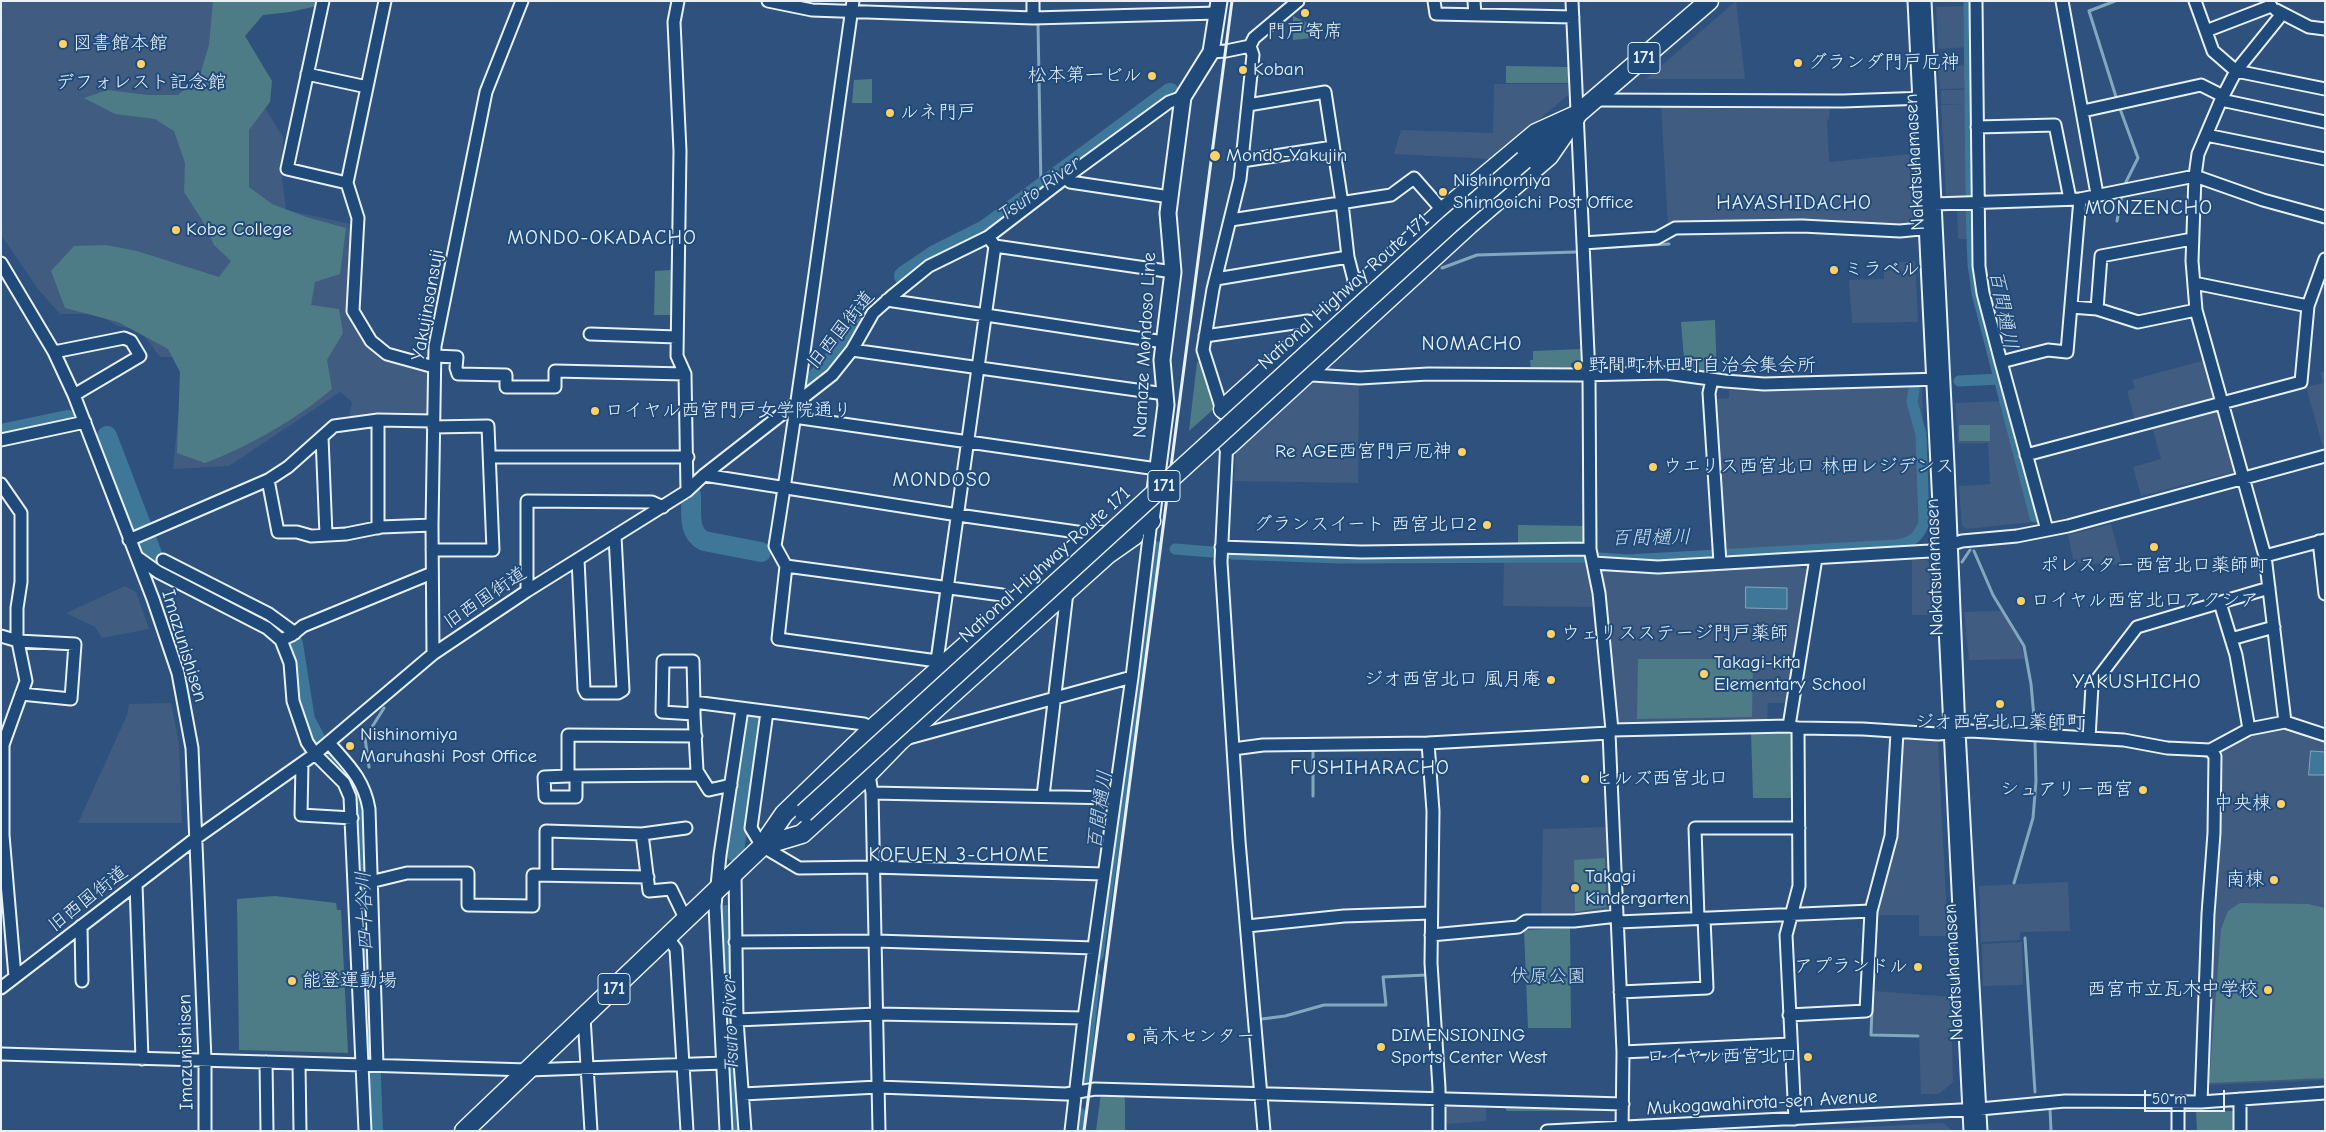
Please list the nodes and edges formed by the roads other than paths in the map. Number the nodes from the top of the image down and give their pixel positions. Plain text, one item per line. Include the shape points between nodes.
1 (322, 1) edge
2 (385, 1) edge
3 (522, 1) edge
4 (678, 1) edge
5 (768, 1) edge
6 (1032, 1) edge
7 (1298, 1) edge
8 (1434, 1) edge
9 (1474, 1) edge
10 (1572, 1) edge
11 (1709, 1) edge
12 (1914, 1) edge
13 (1925, 1) edge
14 (1976, 1) edge
15 (2062, 1) edge
16 (2195, 1) edge
17 (2270, 4) edge
18 (852, 7) edge
19 (1213, 7) edge
20 (2282, 14) junction
21 (1475, 15) junction
22 (1573, 17) junction
23 (1033, 18) junction
24 (2325, 29) edge
25 (2206, 32) junction
26 (1250, 46) junction
27 (1211, 52) junction
28 (2236, 71) junction
29 (307, 74) junction
30 (367, 87) junction
31 (2325, 89) edge
32 (1183, 97) junction
33 (1924, 98) junction
34 (2222, 98) junction
35 (1596, 100) junction
36 (1248, 104) junction
37 (2083, 111) junction
38 (1578, 114) junction
39 (2325, 122) edge
40 (1978, 127) junction
41 (2206, 135) junction
42 (1333, 147) junction
43 (2325, 159) edge
44 (1242, 161) junction
45 (2195, 176) junction
46 (1065, 178) junction
47 (347, 183) junction
48 (2097, 194) junction
49 (1170, 197) junction
50 (2075, 199) junction
51 (1978, 201) junction
52 (1342, 203) junction
53 (1934, 204) junction
54 (1443, 211) junction
55 (2325, 217) edge
56 (1231, 220) junction
57 (1930, 228) junction
58 (2192, 239) junction
59 (992, 242) junction
60 (1583, 243) junction
61 (1348, 258) junction
62 (2325, 259) edge
63 (1, 263) edge
64 (1172, 272) junction
65 (1216, 278) junction
66 (2194, 283) junction
67 (1356, 288) junction
68 (887, 300) junction
69 (2308, 306) junction
70 (2071, 307) junction
71 (2097, 309) junction
72 (2196, 310) junction
73 (986, 316) junction
74 (1317, 323) junction
75 (590, 334) dead end
76 (1205, 336) junction
77 (677, 337) junction
78 (1164, 342) junction
79 (852, 350) junction
80 (1287, 350) junction
81 (54, 352) junction
82 (434, 362) junction
83 (2000, 362) junction
84 (978, 368) junction
85 (1307, 372) junction
86 (685, 374) junction
87 (1590, 375) junction
88 (1712, 380) junction
89 (1938, 380) junction
90 (1165, 394) junction
91 (74, 395) junction
92 (797, 401) junction
93 (2222, 403) junction
94 (1223, 410) junction
95 (794, 417) junction
96 (378, 420) junction
97 (85, 422) junction
98 (433, 424) junction
99 (322, 437) junction
100 (1, 440) edge
101 (967, 442) junction
102 (1228, 446) junction
103 (2026, 455) junction
104 (2325, 456) edge
105 (490, 457) junction
106 (688, 457) junction
107 (1157, 469) junction
108 (704, 475) junction
109 (2243, 477) junction
110 (268, 480) junction
111 (1, 484) edge
112 (784, 488) junction
113 (687, 491) junction
114 (663, 507) junction
115 (958, 515) junction
116 (1151, 521) junction
117 (432, 525) junction
118 (378, 528) junction
119 (2046, 530) junction
120 (326, 535) junction
121 (615, 536) junction
122 (1098, 536) junction
123 (129, 540) junction
124 (2322, 541) edge
125 (1946, 546) junction
126 (1221, 547) junction
127 (432, 550) junction
128 (1107, 555) junction
129 (1592, 556) junction
130 (2265, 556) junction
131 (136, 557) junction
132 (1719, 558) junction
133 (1816, 558) junction
134 (578, 559) junction
135 (163, 560) dead end
136 (786, 566) junction
137 (1051, 570) junction
138 (432, 573) junction
139 (2269, 588) junction
140 (947, 589) junction
141 (527, 591) junction
142 (1066, 592) junction
143 (2325, 594) edge
144 (1014, 603) junction
145 (2220, 603) junction
146 (2274, 627) junction
147 (1, 636) edge
148 (288, 637) junction
149 (2231, 639) junction
150 (18, 641) junction
151 (433, 654) junction
152 (940, 664) junction
153 (1132, 677) junction
154 (21, 694) junction
155 (1054, 700) junction
156 (694, 702) junction
157 (745, 709) junction
158 (764, 711) junction
159 (694, 714) junction
160 (2285, 722) junction
161 (1793, 727) junction
162 (873, 728) junction
163 (2249, 729) junction
164 (1610, 731) junction
165 (1897, 732) junction
166 (1954, 733) junction
167 (2325, 735) edge
168 (696, 736) junction
169 (2089, 738) junction
170 (900, 741) junction
171 (328, 743) junction
172 (1428, 743) junction
173 (1233, 749) junction
174 (2210, 750) junction
175 (315, 754) junction
176 (302, 763) junction
177 (699, 775) junction
178 (866, 776) junction
179 (731, 785) junction
180 (872, 793) junction
181 (1043, 796) junction
182 (1114, 798) junction
183 (352, 818) junction
184 (686, 828) dead end
185 (1799, 828) junction
186 (642, 834) junction
187 (2, 835) edge
188 (196, 838) junction
189 (762, 846) junction
190 (874, 867) junction
191 (735, 872) junction
192 (546, 874) junction
193 (1103, 874) junction
194 (648, 877) junction
195 (370, 882) junction
196 (136, 884) junction
197 (716, 892) junction
198 (1871, 911) junction
199 (1431, 913) junction
200 (1792, 915) junction
201 (1701, 918) junction
202 (1618, 919) junction
203 (686, 920) junction
204 (81, 926) junction
205 (1247, 926) junction
206 (1431, 935) junction
207 (668, 938) junction
208 (876, 941) junction
209 (735, 942) junction
210 (1094, 948) junction
211 (15, 977) junction
212 (82, 981) dead end
213 (1, 988) edge
214 (1620, 992) junction
215 (877, 1014) junction
216 (1789, 1015) junction
217 (584, 1017) junction
218 (1084, 1018) junction
219 (738, 1020) junction
220 (1790, 1044) junction
221 (1623, 1052) junction
222 (1, 1054) edge
223 (142, 1059) junction
224 (205, 1060) junction
225 (266, 1062) junction
226 (723, 1063) junction
227 (299, 1064) junction
228 (370, 1065) junction
229 (684, 1065) junction
230 (588, 1068) junction
231 (528, 1070) junction
232 (878, 1087) junction
233 (1077, 1091) junction
234 (1260, 1093) junction
235 (2325, 1093) edge
236 (743, 1094) junction
237 (2240, 1099) junction
238 (1439, 1100) junction
239 (2201, 1102) junction
240 (2178, 1103) junction
241 (1623, 1104) junction
242 (1975, 1109) junction
243 (1798, 1119) junction
244 (1622, 1129) edge
245 (205, 1131) edge
246 (268, 1131) edge
247 (300, 1131) edge
248 (365, 1131) edge
249 (464, 1131) edge
250 (591, 1131) edge
251 (687, 1131) edge
252 (726, 1131) edge
253 (745, 1131) edge
254 (879, 1131) edge
255 (1072, 1131) edge
256 (1264, 1131) edge
257 (1439, 1131) edge
258 (1547, 1131) edge
259 (1803, 1131) edge
260 (1970, 1131) edge
261 (1981, 1131) edge
262 (2178, 1131) edge
263 (2240, 1131) edge

1 - 29 street
2 - 30 street
3 - 82 street, Yakujinsansuji via 486,92
4 - 77 street via 674,22 680,151
5 - 18 street via 812,10
6 - 23 street
7 - 26 street via 1254,38
8 - 21 street via 1436,14
9 - 21 street
10 - 22 street
11 - 35 highway, National Highway Route 171 / 171
12 - 33 street, Nakatsuhamasen
13 - 33 street, Nakatsuhamasen
14 - 40 street
15 - 37 street
16 - 25 street
17 - 20 street
17 - 25 street
18 - 23 street
18 - 92 street
19 - 23 street
19 - 27 main road, Namaze Mondoso Line
20 - 24 street via 2309,27
20 - 28 street
21 - 22 street
22 - 38 street
25 - 28 street via 2212,50
26 - 27 street
26 - 36 street via 1253,55
27 - 32 main road, Namaze Mondoso Line
28 - 31 street
28 - 34 street
29 - 30 street
29 - 47 street via 287,169
30 - 47 street
32 - 46 street, 旧西国街道 via 1169,102
32 - 49 main road, Namaze Mondoso Line
33 - 35 street
33 - 53 street, Nakatsuhamasen
33 - 57 street, Nakatsuhamasen
34 - 37 street via 2201,85
34 - 39 street
34 - 41 street
35 - 38 highway, National Highway Route 171 / 171
36 - 42 street via 1324,92
36 - 44 street
37 - 48 street
38 - 54 highway, 171 via 1536,133
38 - 60 street
38 - 85 highway, 171 via 1549,156
38 - 189 highway, National Highway Route 171 / 171, bridge via 1413,258 804,813
40 - 50 street via 2055,125
40 - 51 street
41 - 43 street
41 - 45 street via 2198,154
42 - 44 street
42 - 52 street
44 - 56 street
45 - 48 street
45 - 55 street
45 - 58 street
46 - 49 street via 1078,184
46 - 59 street, 旧西国街道
47 - 82 street via 358,218 353,311 371,341 387,354
48 - 50 street
49 - 64 main road, Namaze Mondoso Line
50 - 51 street
50 - 70 street
51 - 53 street
51 - 83 street via 1979,266
52 - 54 street via 1391,195 1414,178
52 - 56 street
52 - 61 street
53 - 57 street, Nakatsuhamasen
54 - 67 highway, 171
56 - 65 street
57 - 60 street via 1900,231 1802,226 1675,228 1657,238
57 - 89 street, Nakatsuhamasen
58 - 66 street
58 - 71 street via 2100,256
59 - 64 street
59 - 68 street, 旧西国街道 via 929,266
59 - 73 street
60 - 87 street
61 - 65 street
61 - 67 street
62 - 69 street
63 - 81 street, Imazunishisen
64 - 78 main road, Namaze Mondoso Line
65 - 76 street
66 - 69 street
66 - 72 street
67 - 74 highway, 171
68 - 73 street
68 - 79 street, 旧西国街道 via 873,313
69 - 93 street via 2301,382
70 - 71 street
70 - 83 street via 2067,352 2048,350
71 - 72 street via 2138,322
72 - 93 street
73 - 78 street
73 - 84 street
74 - 76 street via 1308,321
74 - 80 highway, 171
75 - 77 street
76 - 94 street via 1203,350
77 - 86 street via 677,356
78 - 90 main road, Namaze Mondoso Line via 1162,371
79 - 84 street
79 - 92 street, 旧西国街道 via 832,375
80 - 85 street
80 - 94 highway, 171
81 - 91 street, Imazunishisen
81 - 91 street via 124,338 131,341 140,356
82 - 86 street via 456,357 458,374 506,375 506,387 555,387 555,371
82 - 98 street, Yakujinsansuji
83 - 103 street
84 - 90 street
84 - 101 street
85 - 87 street via 1360,378 1428,374
85 - 102 highway, 171
86 - 106 street
87 - 88 street via 1666,373
87 - 129 street
88 - 89 street via 1764,384
88 - 132 street via 1709,393
89 - 125 street, Nakatsuhamasen
90 - 107 main road, Namaze Mondoso Line
91 - 97 street, Imazunishisen
92 - 95 street
92 - 108 street, 旧西国街道
93 - 103 street
93 - 109 street
94 - 102 street
95 - 101 street
95 - 112 street
96 - 98 street
96 - 99 street via 334,426
96 - 118 street
97 - 100 street
97 - 123 street, Imazunishisen
98 - 105 street via 488,426
98 - 117 street, Yakujinsansuji
99 - 110 street
99 - 120 street
101 - 107 street
101 - 115 street
102 - 126 street
103 - 119 street
104 - 109 street
105 - 106 street
105 - 127 street via 492,550
106 - 113 street
107 - 116 main road, Namaze Mondoso Line
108 - 112 street
108 - 113 street, 旧西国街道
109 - 119 street
109 - 130 street
110 - 120 street via 278,532
110 - 123 street
111 - 150 street via 21,513
112 - 115 street
112 - 136 street via 775,546
113 - 114 street, 旧西国街道
114 - 121 street, 旧西国街道
114 - 141 street via 652,502 527,501
115 - 122 street
115 - 140 street
116 - 122 highway, 171 via 1117,537
116 - 128 highway, 171
116 - 153 street
117 - 118 street
117 - 127 street, Yakujinsansuji
118 - 120 street
119 - 125 street
121 - 134 street, 旧西国街道
121 - 134 street via 622,690 618,693 586,693 584,689
122 - 128 highway
122 - 137 highway, 171
123 - 131 street, Imazunishisen
124 - 130 street
124 - 143 street
125 - 133 street via 1930,551
125 - 166 street, Nakatsuhamasen
126 - 129 street
126 - 173 street
127 - 138 street, Yakujinsansuji
128 - 142 highway, 171
129 - 132 street via 1658,567
129 - 164 street via 1599,593
130 - 139 street
131 - 148 street via 158,572
131 - 188 street, Imazunishisen via 178,673 192,748
132 - 133 street
133 - 161 street
134 - 141 street, 旧西国街道
135 - 148 street via 268,614
136 - 140 street
136 - 152 street via 778,639
137 - 142 street
137 - 144 highway, 171
138 - 148 street via 304,626
138 - 151 street, Yakujinsansuji
139 - 145 street
139 - 146 street
140 - 144 street via 1002,595
140 - 152 street
141 - 151 street, 旧西国街道
142 - 155 street
142 - 170 highway, 171
144 - 152 highway, 171
145 - 149 street
145 - 169 street via 2137,628 2092,686
146 - 149 street
146 - 160 street
147 - 150 street
148 - 175 street via 293,701 307,742
149 - 163 street
150 - 154 street via 26,681
150 - 154 street via 75,644 71,699
151 - 171 street, 旧西国街道
152 - 162 highway, 171
153 - 155 street
153 - 182 street
154 - 187 street via 3,745
155 - 170 street
155 - 181 street
156 - 157 street
156 - 159 street
156 - 159 street via 692,661 662,661 662,712
157 - 158 street
157 - 179 street
158 - 162 street via 864,724
158 - 189 street via 750,828
159 - 168 street
160 - 163 street
160 - 167 street
161 - 164 street
161 - 165 street
161 - 185 street
162 - 189 highway, 171 via 784,814
163 - 174 street
164 - 172 street
164 - 202 street
165 - 166 street
165 - 198 street via 1891,836
166 - 169 street
166 - 242 street, Nakatsuhamasen
168 - 177 street
168 - 177 street via 568,735 572,776
169 - 174 street
170 - 178 highway, 171
171 - 175 street, 旧西国街道
171 - 195 street via 358,777 366,793
172 - 173 street via 1263,745
172 - 199 street via 1433,810
173 - 205 street
174 - 239 street via 2215,756 2214,833
175 - 176 street, 旧西国街道
175 - 183 street via 344,783 350,797
176 - 183 street via 301,815
176 - 188 street, 旧西国街道
177 - 179 street via 709,790
178 - 180 street
178 - 189 highway, 171 via 802,834
179 - 197 street
180 - 181 street
180 - 190 street
181 - 182 street
182 - 193 street
183 - 228 street
184 - 186 street
185 - 200 street via 1799,886
185 - 201 street via 1695,828
186 - 192 street via 546,831
186 - 194 street
187 - 211 street
188 - 196 street, 旧西国街道
188 - 224 street, Imazunishisen
189 - 190 street via 799,868
189 - 191 highway, National Highway Route 171 / 171
190 - 193 street
190 - 208 street
191 - 197 highway, National Highway Route 171 / 171
191 - 209 street
192 - 194 street
192 - 195 street via 534,875 533,906 468,905 468,873 407,873
193 - 210 street
194 - 203 street via 649,891 671,889
195 - 228 street
196 - 204 street, 旧西国街道
196 - 223 street
197 - 203 highway, National Highway Route 171 / 171
197 - 226 street
198 - 200 street
198 - 216 street via 1866,1011
199 - 205 street via 1344,916
199 - 206 street
200 - 201 street
200 - 216 street via 1786,935
201 - 202 street
201 - 214 street via 1708,988
202 - 206 street via 1526,921 1518,927
202 - 214 street
203 - 207 highway, National Highway Route 171 / 171
204 - 211 street, 旧西国街道
204 - 212 street
205 - 234 street
206 - 238 street
207 - 217 highway, National Highway Route 171 / 171
207 - 229 street via 676,949
208 - 209 street
208 - 210 street
208 - 215 street
209 - 219 street
210 - 218 street
211 - 213 street, 旧西国街道
214 - 221 street
215 - 218 street
215 - 219 street
215 - 232 street
216 - 220 street
217 - 230 street
217 - 231 highway, National Highway Route 171 / 171
218 - 233 street
219 - 236 street
220 - 221 street
220 - 243 street
221 - 241 street
222 - 223 street
223 - 224 street
224 - 225 street
224 - 245 street, Imazunishisen
225 - 227 street
225 - 246 street
226 - 229 street
226 - 252 street
227 - 228 street
227 - 247 street
228 - 231 street
228 - 248 street
229 - 230 street
229 - 251 street
230 - 231 street
230 - 250 street
231 - 249 highway, National Highway Route 171 / 171
232 - 233 street via 1066,1094
232 - 236 street
232 - 254 street
233 - 234 street
233 - 255 street
234 - 238 street
234 - 256 street
235 - 237 street, Mukogawahirota-sen Avenue
236 - 253 street
237 - 239 street, Mukogawahirota-sen Avenue
237 - 263 street
238 - 241 street
238 - 257 street
239 - 240 street, Mukogawahirota-sen Avenue
240 - 242 street, Mukogawahirota-sen Avenue via 2064,1101
240 - 262 street
241 - 244 street
242 - 243 street, Mukogawahirota-sen Avenue
242 - 260 street, Nakatsuhamasen
242 - 261 street, Nakatsuhamasen
243 - 244 street, Mukogawahirota-sen Avenue
243 - 259 street
244 - 258 street, Mukogawahirota-sen Avenue

